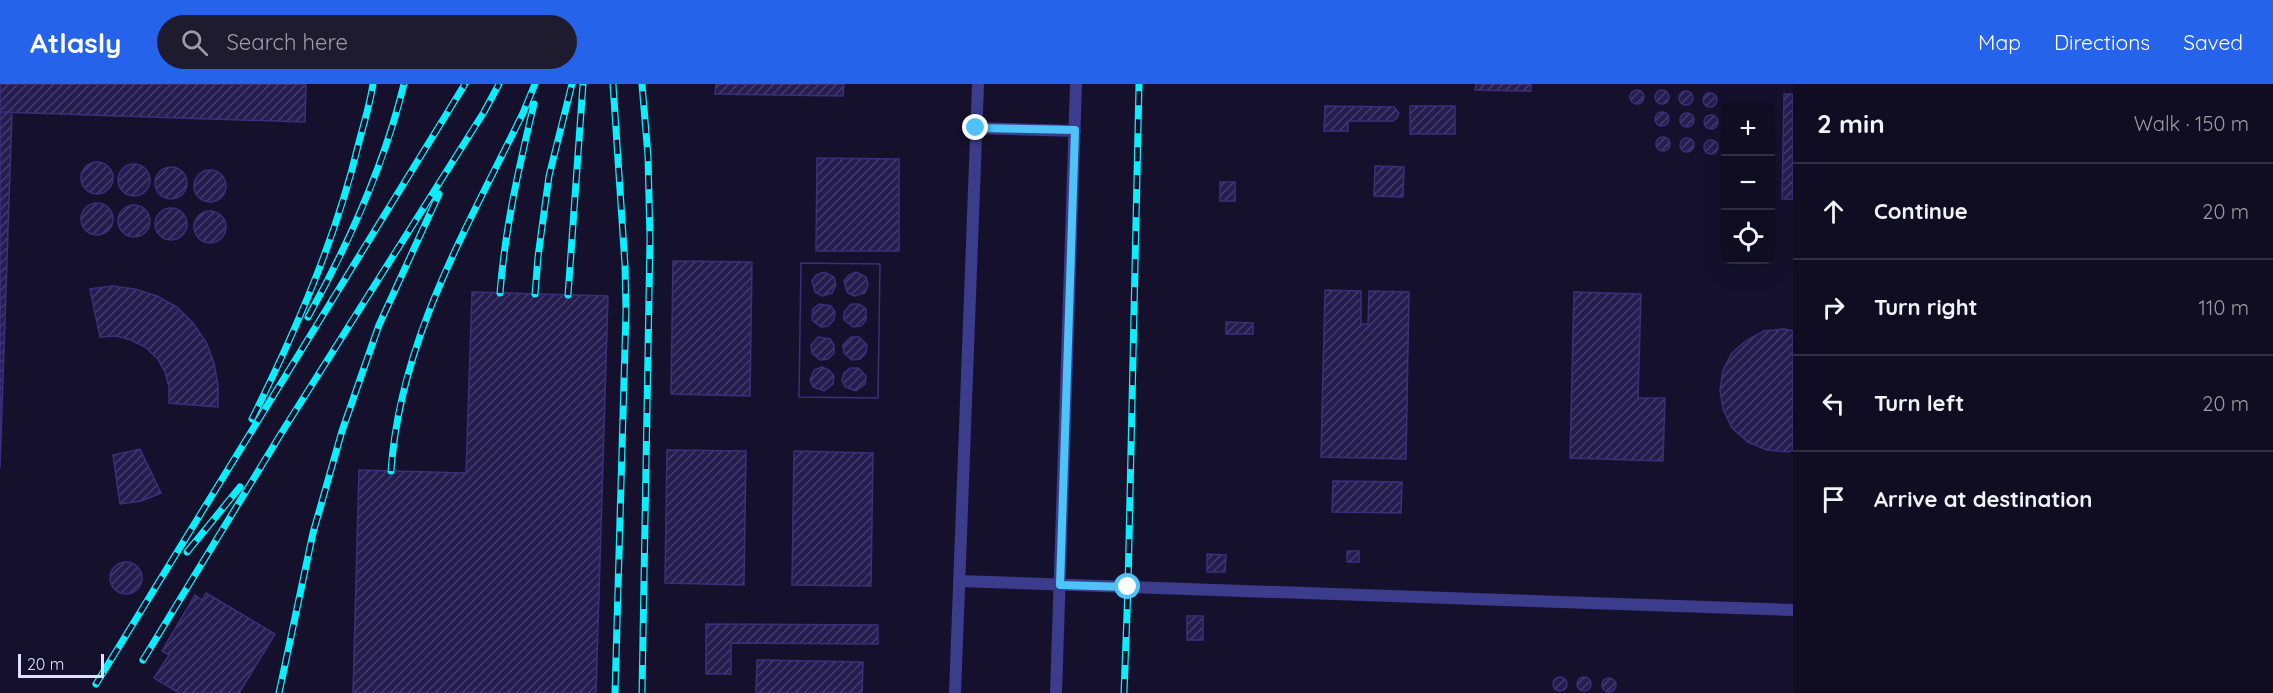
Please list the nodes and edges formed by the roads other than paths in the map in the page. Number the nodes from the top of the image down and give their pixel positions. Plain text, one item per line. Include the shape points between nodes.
1 (978, 84) edge
2 (1076, 84) edge
3 (976, 128) junction
4 (1075, 130) junction
5 (958, 581) junction
6 (1060, 585) junction
7 (1793, 610) edge
8 (955, 693) edge
9 (1056, 693) edge

1 - 3 lane
2 - 4 lane
3 - 4 lane
3 - 5 lane
4 - 6 lane
5 - 6 lane
5 - 8 lane
6 - 7 lane
6 - 9 lane

